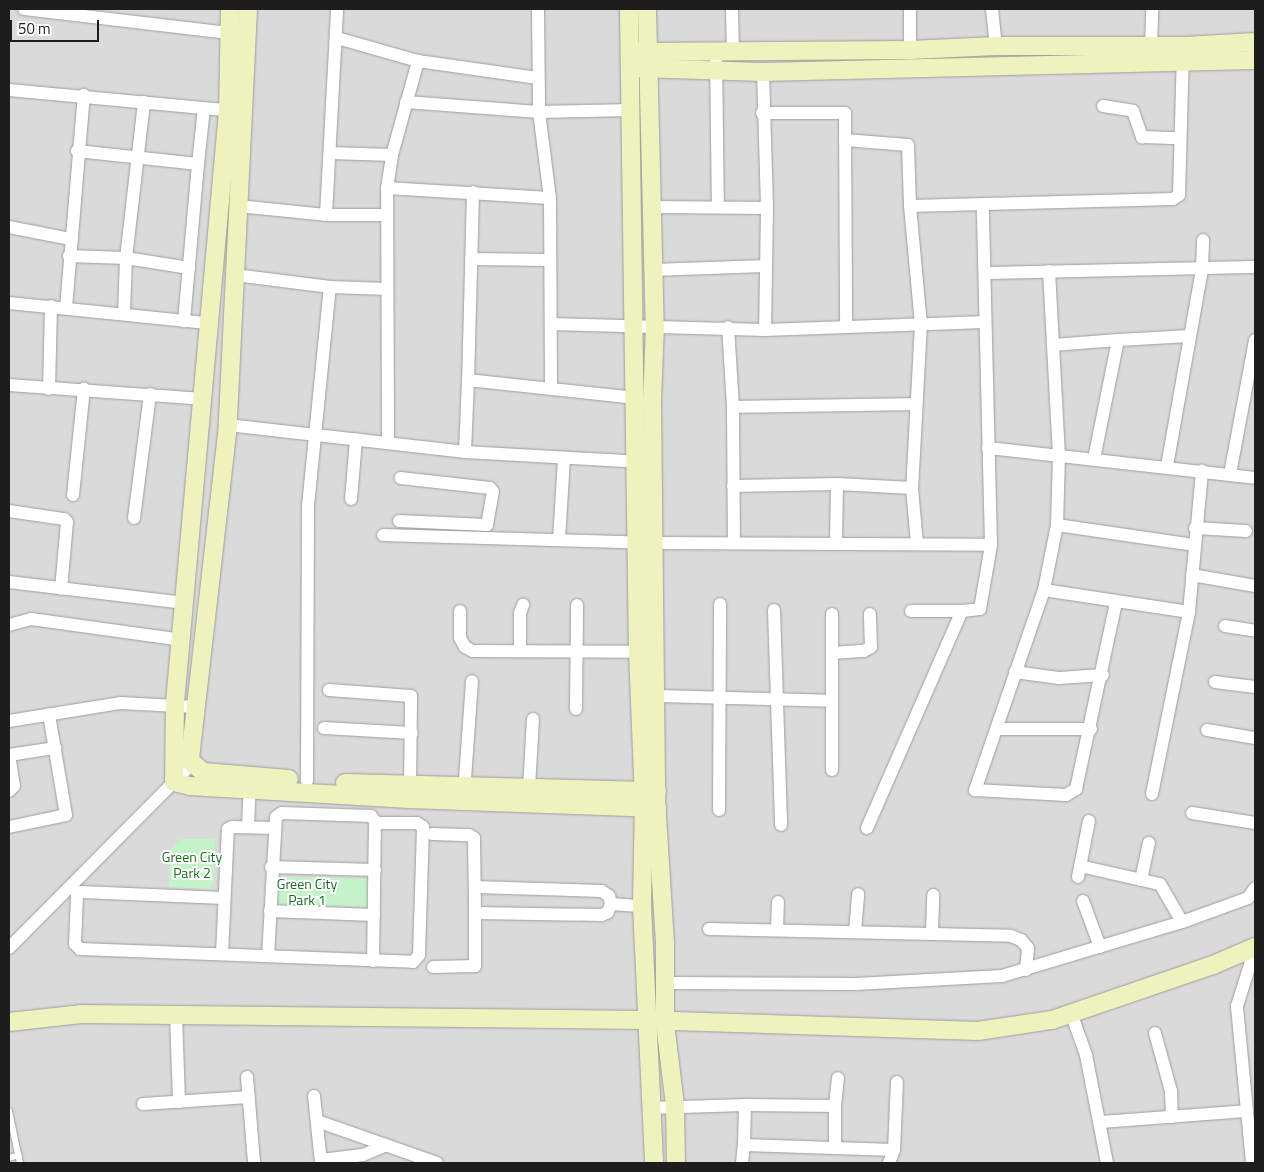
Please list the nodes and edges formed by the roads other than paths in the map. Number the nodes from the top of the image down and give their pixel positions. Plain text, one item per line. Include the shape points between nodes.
1 (24, 9) edge
2 (230, 9) edge
3 (248, 9) edge
4 (337, 9) edge
5 (538, 9) edge
6 (630, 9) edge
7 (647, 9) edge
8 (732, 9) edge
9 (910, 9) edge
10 (992, 9) edge
11 (1152, 9) edge
12 (143, 15) edge
13 (240, 34) junction
14 (337, 38) junction
15 (1255, 42) edge
16 (996, 46) junction
17 (1151, 46) junction
18 (910, 50) junction
19 (1183, 54) junction
20 (630, 59) junction
21 (722, 59) junction
22 (1255, 60) edge
23 (649, 61) junction
24 (418, 62) junction
25 (763, 72) junction
26 (538, 78) junction
27 (9, 90) edge
28 (84, 95) junction
29 (144, 102) junction
30 (406, 102) junction
31 (1103, 106) dead end
32 (204, 108) junction
33 (630, 110) junction
34 (236, 111) junction
35 (540, 112) junction
36 (762, 113) junction
37 (1179, 138) junction
38 (845, 140) junction
39 (77, 151) junction
40 (330, 153) junction
41 (392, 155) junction
42 (136, 158) junction
43 (198, 164) junction
44 (387, 188) junction
45 (473, 192) junction
46 (550, 198) junction
47 (238, 206) junction
48 (910, 206) junction
49 (983, 206) junction
50 (651, 207) junction
51 (718, 207) junction
52 (766, 208) junction
53 (326, 215) junction
54 (387, 215) junction
55 (9, 227) edge
56 (71, 239) junction
57 (1203, 240) dead end
58 (69, 256) junction
59 (126, 258) junction
60 (471, 259) junction
61 (550, 260) junction
62 (765, 266) junction
63 (1255, 267) edge
64 (189, 268) junction
65 (653, 270) junction
66 (1202, 270) junction
67 (1049, 271) junction
68 (985, 273) junction
69 (234, 275) junction
70 (330, 287) junction
71 (388, 289) junction
72 (9, 303) edge
73 (50, 306) junction
74 (66, 308) junction
75 (124, 313) junction
76 (184, 320) junction
77 (985, 322) junction
78 (207, 323) junction
79 (551, 324) junction
80 (921, 324) junction
81 (232, 326) junction
82 (655, 326) junction
83 (635, 327) junction
84 (728, 327) junction
85 (846, 327) junction
86 (765, 330) junction
87 (1190, 336) junction
88 (1118, 340) junction
89 (1255, 340) edge
90 (1053, 345) junction
91 (468, 380) junction
92 (9, 385) edge
93 (49, 389) junction
94 (84, 389) junction
95 (551, 389) junction
96 (150, 394) junction
97 (636, 398) junction
98 (202, 399) junction
99 (229, 402) junction
100 (915, 404) junction
101 (733, 407) junction
102 (228, 425) junction
103 (313, 435) junction
104 (356, 439) junction
105 (388, 442) junction
106 (988, 448) junction
107 (464, 452) junction
108 (1059, 456) junction
109 (564, 458) junction
110 (1094, 459) junction
111 (645, 462) junction
112 (1167, 466) junction
113 (1202, 471) junction
114 (1230, 474) junction
115 (401, 478) dead end
116 (1255, 478) edge
117 (836, 484) junction
118 (733, 486) junction
119 (912, 488) junction
120 (73, 495) dead end
121 (351, 499) dead end
122 (9, 511) edge
123 (134, 518) dead end
124 (399, 521) dead end
125 (444, 523) junction
126 (1058, 525) junction
127 (1195, 528) junction
128 (1246, 532) dead end
129 (383, 535) dead end
130 (443, 537) junction
131 (559, 540) junction
132 (836, 542) junction
133 (646, 543) junction
134 (734, 543) junction
135 (916, 544) junction
136 (991, 545) junction
137 (1194, 545) junction
138 (1192, 575) junction
139 (9, 582) edge
140 (1255, 586) edge
141 (61, 589) junction
142 (1044, 590) junction
143 (186, 602) junction
144 (1116, 603) junction
145 (720, 604) dead end
146 (522, 605) dead end
147 (577, 605) dead end
148 (774, 610) dead end
149 (460, 611) dead end
150 (911, 611) dead end
151 (962, 611) junction
152 (1189, 612) junction
153 (832, 614) dead end
154 (870, 614) dead end
155 (9, 625) edge
156 (1225, 626) dead end
157 (1255, 631) edge
158 (183, 640) junction
159 (520, 650) junction
160 (576, 651) junction
161 (638, 652) junction
162 (832, 653) junction
163 (1015, 672) junction
164 (1103, 675) junction
165 (472, 681) dead end
166 (1215, 682) dead end
167 (1255, 687) edge
168 (329, 690) dead end
169 (657, 696) junction
170 (719, 696) junction
171 (776, 699) junction
172 (832, 701) junction
173 (175, 704) junction
174 (196, 707) junction
175 (576, 708) dead end
176 (49, 714) junction
177 (534, 719) dead end
178 (9, 721) edge
179 (324, 728) dead end
180 (997, 729) junction
181 (1091, 729) junction
182 (1207, 730) dead end
183 (412, 733) junction
184 (1255, 738) edge
185 (55, 748) junction
186 (9, 755) edge
187 (192, 764) junction
188 (832, 770) dead end
189 (307, 781) junction
190 (174, 782) junction
191 (250, 783) junction
192 (410, 786) junction
193 (529, 788) junction
194 (9, 791) edge
195 (464, 794) junction
196 (1152, 794) dead end
197 (650, 799) junction
198 (719, 810) dead end
199 (1192, 813) dead end
200 (1089, 821) dead end
201 (375, 823) junction
202 (1255, 823) edge
203 (781, 825) dead end
204 (9, 827) edge
205 (248, 827) junction
206 (273, 828) junction
207 (867, 828) dead end
208 (432, 834) dead end
209 (1149, 843) dead end
210 (271, 867) junction
211 (375, 870) junction
212 (1141, 880) junction
213 (475, 887) junction
214 (1255, 888) edge
215 (858, 894) dead end
216 (933, 895) dead end
217 (224, 898) junction
218 (1083, 901) dead end
219 (778, 902) dead end
220 (610, 904) junction
221 (642, 906) junction
222 (270, 911) junction
223 (475, 913) junction
224 (374, 914) junction
225 (1182, 922) junction
226 (710, 929) dead end
227 (777, 930) junction
228 (856, 931) junction
229 (932, 932) junction
230 (1100, 946) junction
231 (9, 948) edge
232 (1255, 948) edge
233 (222, 954) junction
234 (268, 956) junction
235 (373, 961) junction
236 (433, 967) dead end
237 (1026, 970) junction
238 (666, 982) junction
239 (1071, 1013) junction
240 (176, 1015) junction
241 (645, 1020) junction
242 (9, 1022) edge
243 (665, 1023) junction
244 (1155, 1033) dead end
245 (247, 1077) dead end
246 (838, 1078) dead end
247 (898, 1082) dead end
248 (314, 1096) dead end
249 (248, 1097) junction
250 (180, 1102) junction
251 (142, 1104) dead end
252 (675, 1106) junction
253 (744, 1106) junction
254 (835, 1106) junction
255 (650, 1108) junction
256 (9, 1110) edge
257 (1246, 1111) junction
258 (1172, 1117) junction
259 (317, 1121) junction
260 (1100, 1122) junction
261 (386, 1145) junction
262 (744, 1145) junction
263 (835, 1147) junction
264 (894, 1150) junction
265 (19, 1155) junction
266 (9, 1158) edge
267 (321, 1162) edge
268 (20, 1163) edge
269 (254, 1163) edge
270 (437, 1163) edge
271 (654, 1163) edge
272 (676, 1163) edge
273 (742, 1163) edge
274 (889, 1163) edge
275 (1108, 1163) edge
276 (1252, 1163) edge

1 - 12 street
2 - 13 street
3 - 13 street
4 - 14 street
5 - 26 street
6 - 20 street
7 - 23 street
8 - 21 street
9 - 18 street
10 - 16 street
11 - 17 street
12 - 13 street
13 - 34 street
14 - 24 street
14 - 40 street
15 - 19 street
16 - 17 street
16 - 18 street
17 - 19 street
18 - 21 street
19 - 22 street
19 - 25 street
19 - 37 street
20 - 23 street
20 - 33 street
21 - 23 street
21 - 25 street
21 - 51 street
23 - 50 street
24 - 26 street
24 - 30 street
25 - 36 street
26 - 35 street
27 - 28 street
28 - 29 street
28 - 39 street
29 - 32 street
29 - 42 street
30 - 35 street
30 - 41 street
31 - 37 street via 1133,111 1142,138
32 - 34 street
32 - 43 street
33 - 35 street
33 - 83 street
34 - 47 street
34 - 78 street
35 - 46 street
36 - 38 street via 845,113
36 - 52 street
37 - 49 street via 1179,195 1173,200
38 - 48 street via 908,145
38 - 85 street
39 - 42 street
39 - 56 street
40 - 41 street
40 - 53 street
41 - 44 street
42 - 43 street
42 - 59 street
43 - 64 street
44 - 45 street
44 - 54 street
45 - 46 street
45 - 60 street
46 - 61 street
47 - 53 street
47 - 69 street
48 - 49 street
48 - 80 street
49 - 68 street
50 - 51 street
50 - 65 street
51 - 52 street
52 - 62 street
53 - 54 street
54 - 71 street
55 - 56 street
56 - 58 street
57 - 66 street
58 - 59 street
58 - 74 street
59 - 64 street
59 - 75 street
60 - 61 street
60 - 91 street
61 - 79 street
62 - 65 street
62 - 86 street
63 - 66 street
64 - 76 street
65 - 82 street
66 - 67 street
66 - 87 street
67 - 68 street
67 - 90 street
68 - 77 street
69 - 70 street
69 - 81 street
70 - 71 street
70 - 103 street
71 - 105 street
72 - 73 street
73 - 74 street
73 - 93 street
74 - 75 street
75 - 76 street
76 - 78 street
77 - 80 street
77 - 106 street
78 - 81 street
78 - 98 street
79 - 83 street
79 - 95 street
80 - 85 street
80 - 100 street
81 - 99 street
82 - 83 street
82 - 84 street
82 - 111 street
83 - 97 street
84 - 86 street
84 - 101 street
85 - 86 street
87 - 88 street
87 - 112 street
88 - 90 street
88 - 110 street
89 - 114 street
90 - 108 street
91 - 95 street
91 - 107 street
92 - 93 street
93 - 94 street
94 - 96 street
94 - 120 street
95 - 97 street
96 - 98 street
96 - 123 street
97 - 111 street
98 - 99 street
98 - 143 street
99 - 102 street
100 - 101 street
100 - 119 street
101 - 118 street
102 - 103 street
102 - 174 street
103 - 104 street
103 - 189 street via 308,506
104 - 105 street
104 - 121 street
105 - 107 street
106 - 108 street
106 - 136 street
107 - 109 street
108 - 110 street
108 - 126 street
109 - 111 street
109 - 131 street
110 - 112 street
111 - 133 street
112 - 113 street
113 - 114 street
113 - 127 street
114 - 116 street
115 - 125 street via 493,490 488,524
117 - 118 street
117 - 119 street
117 - 132 street
118 - 134 street
119 - 135 street
122 - 141 street via 67,522
124 - 125 street
125 - 130 street
126 - 137 street
126 - 142 street
127 - 128 street
127 - 137 street
129 - 130 street
130 - 131 street
131 - 133 street
132 - 134 street
132 - 135 street
133 - 134 street
133 - 161 street
133 - 169 street
135 - 136 street
136 - 151 street via 980,609
137 - 138 street
138 - 140 street
138 - 152 street
139 - 141 street
141 - 143 street
142 - 144 street
142 - 163 street
143 - 158 street
144 - 152 street
144 - 164 street
145 - 170 street
146 - 159 street
147 - 160 street
148 - 171 street
149 - 159 street via 460,638 465,647 473,651
150 - 151 street
151 - 207 street
152 - 196 street
153 - 162 street
154 - 162 street via 871,647 864,651
155 - 158 street via 31,619
156 - 157 street
158 - 173 street
159 - 160 street
160 - 161 street
160 - 175 street
161 - 197 street
162 - 172 street
163 - 164 street via 1059,678
163 - 180 street
164 - 181 street
165 - 195 street
166 - 167 street
168 - 183 street via 411,696
169 - 170 street
169 - 197 street
170 - 171 street
170 - 198 street
171 - 172 street
171 - 203 street
172 - 188 street
173 - 174 street
173 - 176 street via 120,703
173 - 190 street
174 - 187 street
176 - 178 street
176 - 185 street
177 - 193 street
179 - 183 street
180 - 181 street
180 - 181 street via 975,790 1066,795 1076,789
182 - 184 street
183 - 192 street
185 - 186 street
185 - 204 street via 66,816
186 - 194 street via 14,786
187 - 190 street
187 - 191 street via 203,772
189 - 191 street
189 - 192 street
190 - 191 street via 190,786
190 - 231 street
191 - 195 street
191 - 205 street
192 - 195 street
193 - 195 street
193 - 197 street
195 - 197 street
197 - 221 street
197 - 238 street
199 - 202 street
200 - 212 street via 1079,872
201 - 206 street via 371,816 282,813 276,817
201 - 211 street
201 - 235 street via 417,823 423,827 419,958 413,962
205 - 206 street
205 - 217 street via 232,827 227,832
206 - 210 street
208 - 213 street via 472,835
209 - 212 street
210 - 211 street
210 - 222 street
211 - 224 street
212 - 225 street via 1163,886
213 - 220 street via 602,890 609,896
213 - 223 street
214 - 225 street via 1248,898
215 - 228 street
216 - 229 street
217 - 233 street
217 - 233 street via 81,892 77,896 75,944 80,948
218 - 230 street
219 - 227 street
220 - 221 street
220 - 223 street via 608,912 602,915
221 - 241 street
222 - 224 street
222 - 234 street
223 - 236 street via 474,966
224 - 235 street
225 - 230 street
226 - 227 street
227 - 228 street
228 - 229 street
229 - 237 street via 1016,937 1028,948
230 - 237 street
232 - 239 street
232 - 257 street via 1237,1006
233 - 234 street
234 - 235 street
237 - 238 street via 1002,976 924,982
238 - 243 street
239 - 243 street via 1052,1020 978,1030
239 - 260 street via 1086,1055
240 - 241 street
240 - 242 street via 81,1014
240 - 250 street
241 - 243 street
241 - 255 street
243 - 252 street
244 - 258 street via 1171,1092
245 - 249 street
246 - 254 street
247 - 264 street
248 - 259 street
249 - 250 street
249 - 269 street
250 - 251 street
252 - 253 street
252 - 255 street
252 - 272 street
253 - 254 street
253 - 262 street
254 - 263 street
255 - 271 street
256 - 265 lane
257 - 258 street
257 - 276 street
258 - 260 street
259 - 261 street
259 - 267 street
260 - 275 street
261 - 267 street via 363,1155
261 - 270 street
262 - 263 street
262 - 273 street
263 - 264 street
264 - 274 street
265 - 266 lane
265 - 268 lane

